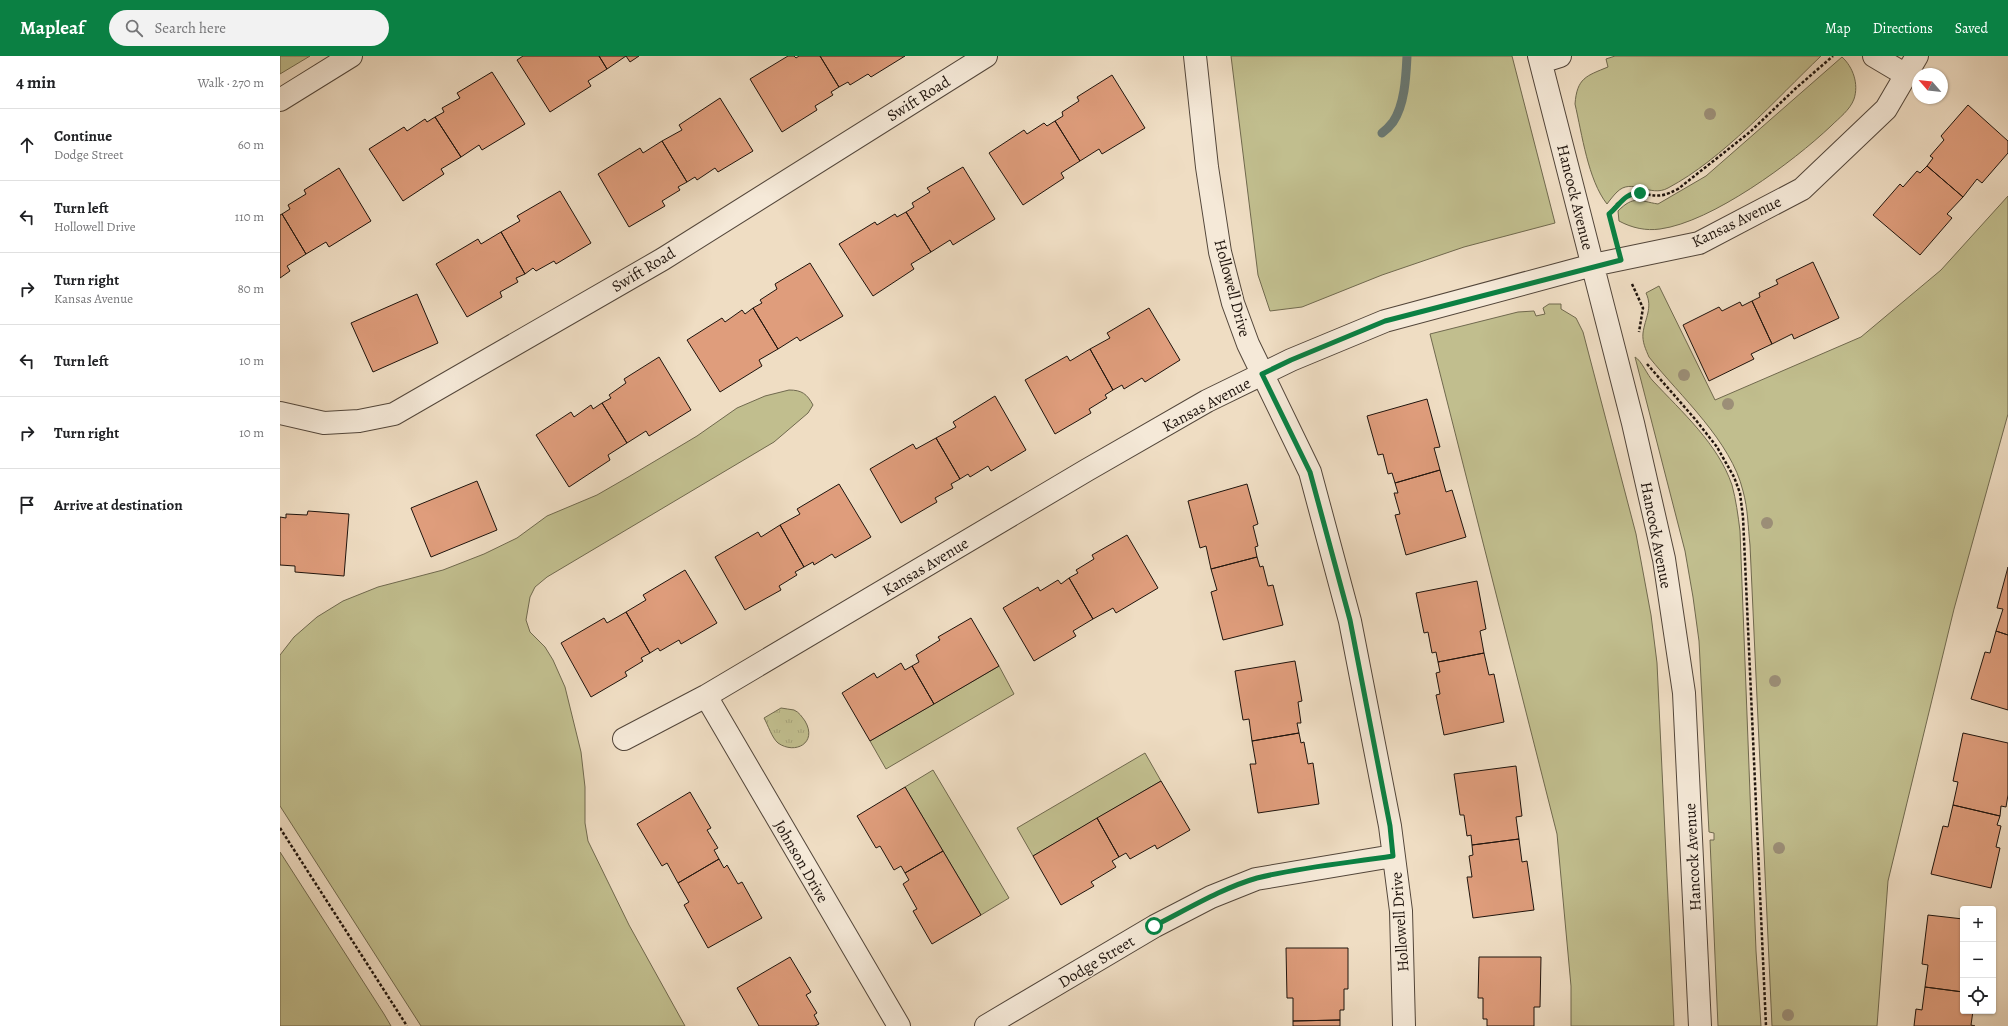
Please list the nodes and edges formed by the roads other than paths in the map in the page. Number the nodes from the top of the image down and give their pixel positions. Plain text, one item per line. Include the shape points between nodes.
1 (351, 56) edge
2 (986, 56) edge
3 (1196, 56) edge
4 (1874, 56) edge
5 (1917, 56) edge
6 (1547, 58) edge
7 (1906, 75) junction
8 (280, 100) edge
9 (1593, 265) junction
10 (1262, 374) junction
11 (280, 413) edge
12 (706, 696) junction
13 (624, 739) dead end
14 (1393, 856) junction
15 (899, 1026) edge
16 (986, 1026) edge
17 (1404, 1026) edge
18 (1700, 1026) edge

1 - 8 street
2 - 11 street, Swift Road via 663,258 394,414 359,421 324,423
3 - 10 street, Hollowell Drive via 1207,167 1220,252 1233,303
4 - 7 street
5 - 7 street, Kansas Avenue
6 - 9 street, Hancock Avenue
7 - 9 street, Kansas Avenue via 1886,109 1802,189 1699,242
9 - 10 street, Kansas Avenue via 1385,321
9 - 18 street, Hancock Avenue via 1664,559 1684,693
10 - 12 street, Kansas Avenue via 1207,401 1087,470
10 - 14 street, Hollowell Drive via 1310,472 1350,620 1390,826
12 - 13 street, Kansas Avenue
12 - 15 street, Johnson Drive
14 - 16 street, Dodge Street via 1256,879 1211,897 1154,926
14 - 17 street, Hollowell Drive via 1401,911

